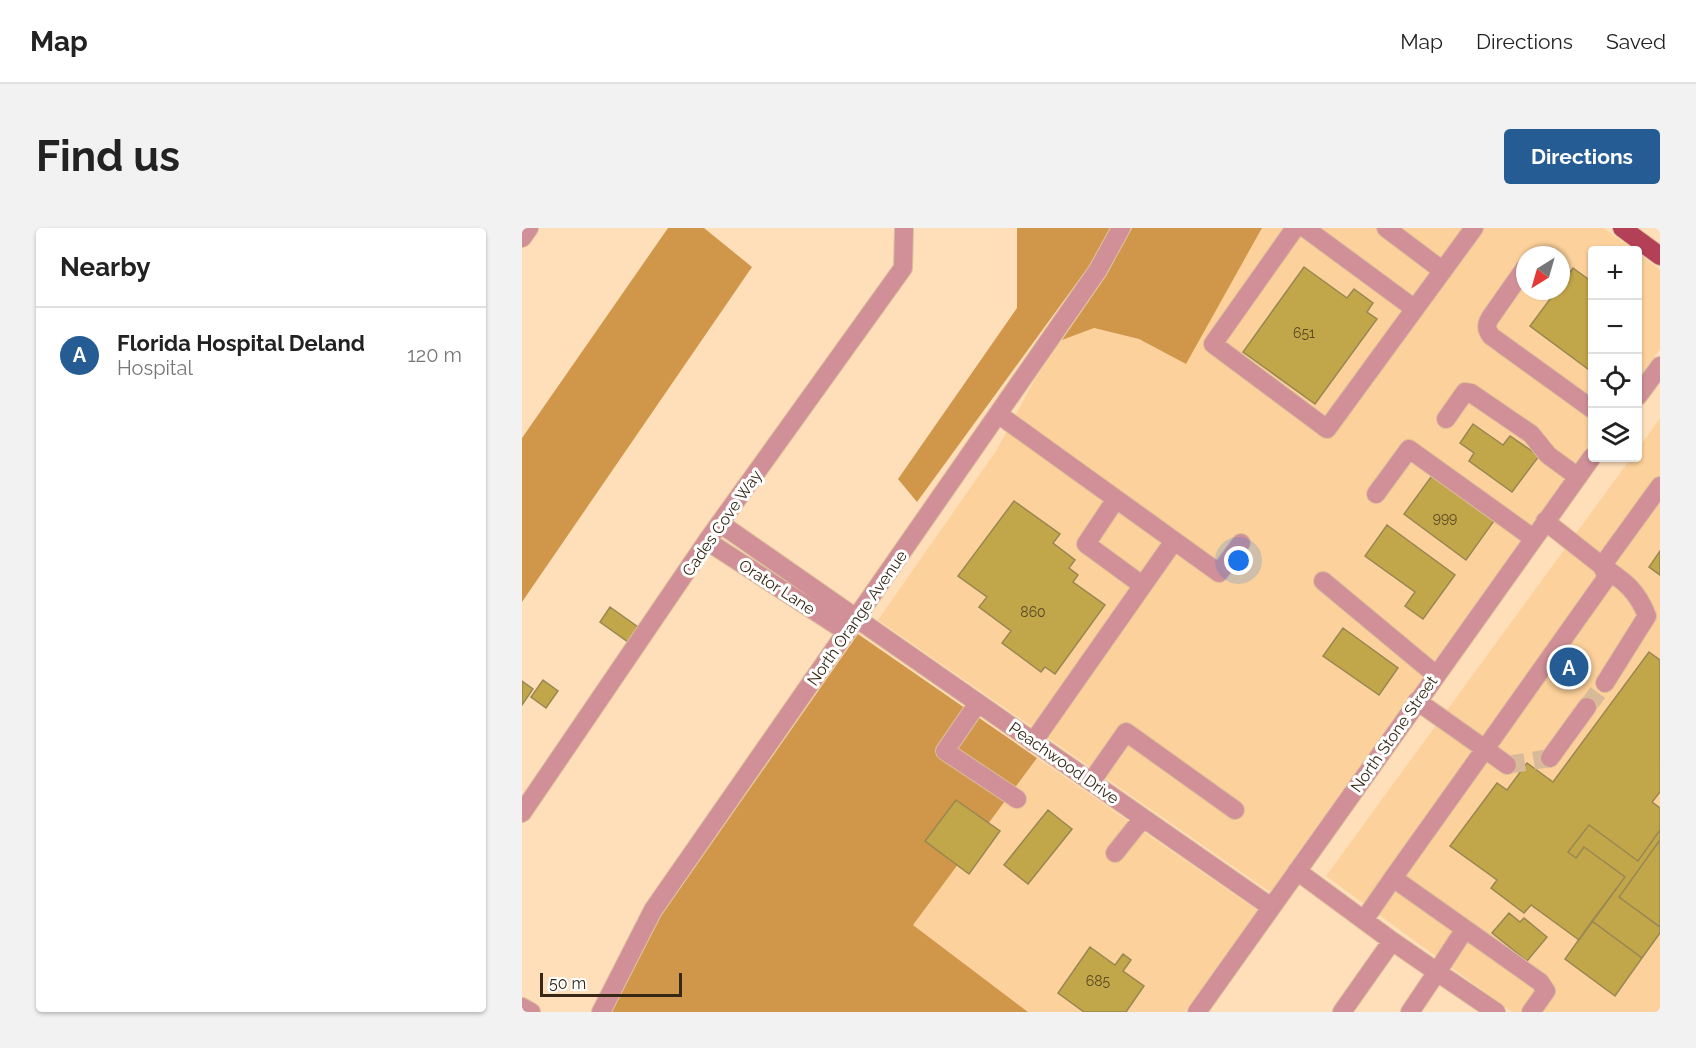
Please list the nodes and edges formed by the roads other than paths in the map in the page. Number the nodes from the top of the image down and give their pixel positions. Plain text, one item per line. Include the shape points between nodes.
1 (530, 228) edge
2 (904, 228) edge
3 (1121, 228) edge
4 (1295, 228) edge
5 (1305, 228) edge
6 (1386, 228) edge
7 (1474, 228) edge
8 (1622, 228) edge
9 (522, 238) edge
10 (1660, 256) edge
11 (1443, 271) junction
12 (1516, 281) edge
13 (1415, 309) junction
14 (1660, 366) edge
15 (1642, 391) edge
16 (1592, 408) edge
17 (998, 414) junction
18 (1446, 419) dead end
19 (1589, 462) edge
20 (1578, 477) junction
21 (1660, 486) edge
22 (1376, 494) dead end
23 (1116, 499) junction
24 (1545, 521) junction
25 (721, 524) junction
26 (1533, 538) junction
27 (708, 541) junction
28 (1174, 541) junction
29 (1241, 543) dead end
30 (1602, 566) junction
31 (1323, 582) dead end
32 (1142, 585) junction
33 (852, 626) junction
34 (1436, 675) junction
35 (1605, 683) tunnel mouth
36 (1417, 701) junction
37 (978, 703) junction
38 (1587, 707) tunnel mouth
39 (1034, 742) junction
40 (1485, 749) junction
41 (1550, 758) tunnel mouth
42 (1507, 765) dead end
43 (1091, 782) junction
44 (1017, 799) dead end
45 (1235, 810) dead end
46 (522, 813) edge
47 (1143, 818) junction
48 (1115, 853) dead end
49 (1297, 871) junction
50 (1393, 878) junction
51 (1271, 907) junction
52 (1364, 920) junction
53 (1465, 929) junction
54 (1392, 941) junction
55 (1437, 972) junction
56 (522, 1007) edge
57 (1413, 1011) edge
58 (531, 1012) edge
59 (601, 1012) edge
60 (1197, 1012) edge
61 (1342, 1012) edge
62 (1496, 1012) edge
63 (1531, 1012) edge

1 - 9 street
2 - 25 street, Cades Cove Way via 903,268
3 - 17 street, North Orange Avenue via 1098,270
4 - 13 street via 1213,344 1327,429
5 - 13 street
6 - 11 street
7 - 11 street
8 - 10 main road
11 - 13 street
12 - 16 street via 1490,318 1488,331
14 - 15 street
17 - 23 street
17 - 33 street, North Orange Avenue
18 - 20 street via 1465,392 1470,393 1531,434 1548,455
19 - 20 street, North Stone Street
20 - 24 street, North Stone Street
21 - 30 street
22 - 26 street via 1409,449
23 - 28 street
23 - 32 street via 1086,544
24 - 26 street, North Stone Street
24 - 30 street
25 - 27 street, Cades Cove Way
25 - 33 street, Orator Lane
26 - 34 street, North Stone Street
27 - 33 street, Orator Lane
27 - 46 street, Cades Cove Way
28 - 29 street via 1219,573
28 - 32 street
30 - 35 street via 1631,587 1647,615
30 - 40 street via 1607,577
31 - 34 street
32 - 39 street
33 - 37 street, Peachwood Drive
33 - 59 street, North Orange Avenue via 653,910
34 - 36 street, North Stone Street
36 - 40 street
36 - 49 street, North Stone Street
37 - 39 street, Peachwood Drive
37 - 44 street via 945,751
38 - 41 street
39 - 43 street, Peachwood Drive
40 - 42 street
40 - 50 street
43 - 45 street via 1126,732
43 - 47 street, Peachwood Drive
47 - 48 street
47 - 51 street, Peachwood Drive
49 - 51 street, North Stone Street
49 - 52 street
50 - 52 street
50 - 53 street
51 - 60 street, North Stone Street
52 - 54 street
53 - 55 street
53 - 63 street via 1540,982 1546,991
54 - 55 street
54 - 61 street
55 - 57 street
55 - 62 street
56 - 58 street

